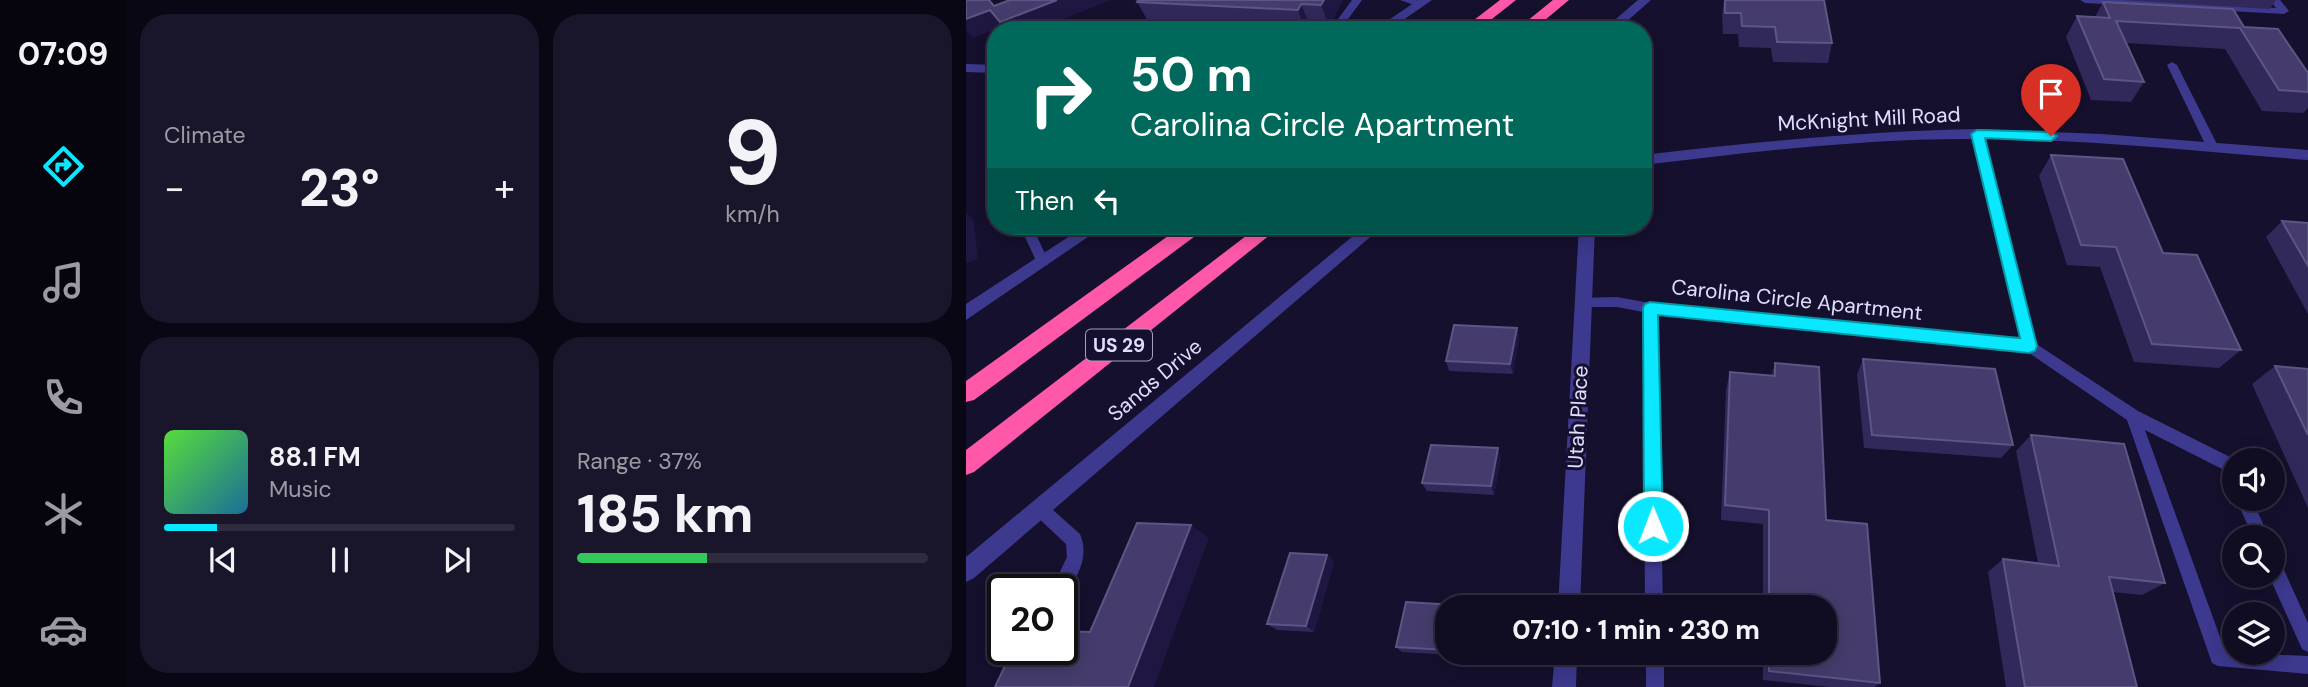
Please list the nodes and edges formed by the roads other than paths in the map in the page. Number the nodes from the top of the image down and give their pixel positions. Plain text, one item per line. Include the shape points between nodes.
1 (1357, 0) edge
2 (1405, 0) edge
3 (1509, 0) edge
4 (1562, 0) edge
5 (1645, 0) edge
6 (2085, 0) edge
7 (2275, 0) edge
8 (1423, 2) edge
9 (1342, 21) edge
10 (1394, 21) edge
11 (1480, 21) edge
12 (1535, 21) edge
13 (1620, 21) edge
14 (2172, 65) dead end
15 (966, 68) edge
16 (987, 69) edge
17 (1977, 134) junction
18 (2213, 148) junction
19 (2308, 155) edge
20 (1652, 159) edge
21 (1030, 235) edge
22 (1082, 235) edge
23 (1183, 235) edge
24 (1260, 235) edge
25 (1363, 235) edge
26 (1587, 235) edge
27 (1042, 261) junction
28 (1584, 302) junction
29 (1650, 308) junction
30 (966, 313) edge
31 (2029, 346) junction
32 (966, 393) edge
33 (2133, 416) junction
34 (2222, 461) edge
35 (966, 464) edge
36 (1039, 508) junction
37 (966, 571) edge
38 (1068, 574) edge
39 (2283, 588) edge
40 (1570, 595) edge
41 (1654, 595) edge
42 (2308, 643) edge
43 (1565, 665) edge
44 (1655, 665) edge
45 (2308, 665) edge
46 (1564, 687) edge
47 (1655, 687) edge

1 - 9 lane
2 - 8 lane
3 - 11 highway
4 - 12 highway
5 - 13 street
6 - 7 lane via 2284,11
8 - 10 street
14 - 18 lane
15 - 16 street
17 - 18 street, McKnight Mill Road
17 - 20 street, McKnight Mill Road via 1870,137
17 - 31 lane
18 - 19 street, McKnight Mill Road
21 - 27 lane
22 - 27 street
23 - 32 highway, US 29
24 - 35 highway, US 29
25 - 36 street, Sands Drive
26 - 28 street, Utah Place
27 - 30 street
28 - 29 lane
28 - 40 street, Utah Place
29 - 31 lane, Carolina Circle Apartment
29 - 41 lane, Carolina Circle Apartment
31 - 33 lane, Carolina Circle Apartment
33 - 34 lane, Carolina Circle Apartment
33 - 45 lane via 2218,657
36 - 37 street, Sands Drive
36 - 38 lane via 1074,540 1076,558
39 - 42 lane
43 - 46 street
44 - 47 lane

